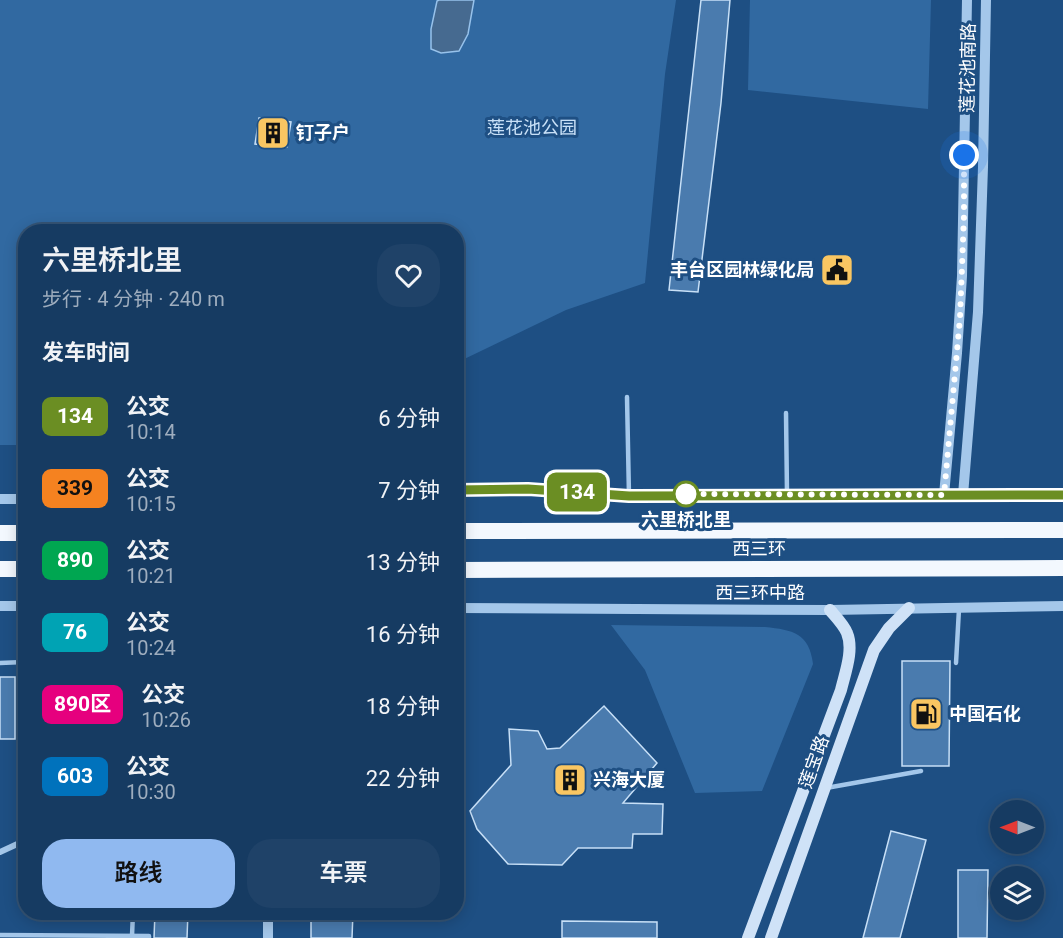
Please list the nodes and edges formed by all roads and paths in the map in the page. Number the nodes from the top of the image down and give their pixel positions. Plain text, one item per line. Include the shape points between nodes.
1 (967, 0) edge
2 (986, 0) edge
3 (627, 397) dead end
4 (786, 413) dead end
5 (464, 490) edge
6 (788, 494) junction
7 (944, 495) junction
8 (963, 495) junction
9 (1063, 495) edge
10 (629, 496) junction
11 (0, 499) edge
12 (18, 499) edge
13 (1063, 530) edge
14 (464, 531) edge
15 (0, 533) edge
16 (18, 533) edge
17 (1063, 568) edge
18 (0, 569) edge
19 (18, 569) edge
20 (464, 570) edge
21 (0, 606) edge
22 (18, 606) edge
23 (1063, 606) edge
24 (464, 608) edge
25 (909, 608) junction
26 (959, 608) junction
27 (830, 609) junction
28 (18, 662) edge
29 (0, 663) edge
30 (956, 663) dead end
31 (921, 771) dead end
32 (824, 788) junction
33 (18, 844) edge
34 (0, 852) edge
35 (132, 920) edge
36 (268, 920) edge
37 (0, 935) edge
38 (132, 936) junction
39 (65, 937) edge
40 (149, 938) edge
41 (268, 938) edge
42 (748, 938) edge
43 (771, 938) edge

1 - 7 street, 莲花池南路 via 962,276
2 - 8 street, 莲花池南路 via 978,312
3 - 10 lane
4 - 6 lane
5 - 10 street via 528,489
6 - 7 street
6 - 10 street
7 - 8 street
8 - 9 street
11 - 12 street
13 - 14 highway, 西三环
15 - 16 highway
17 - 20 highway, 西三环
18 - 19 highway
21 - 22 street
23 - 26 street, 西三环中路
24 - 27 street, 西三环中路
25 - 26 street, 西三环中路
25 - 27 street, 西三环中路
25 - 32 main road, 莲宝路 via 874,650
26 - 30 lane
27 - 42 main road, 莲宝路 via 847,633 848,663
28 - 29 lane
31 - 32 lane
32 - 43 main road, 莲宝路
33 - 34 street
35 - 38 lane
36 - 41 street
37 - 39 lane
38 - 39 lane
38 - 40 lane

